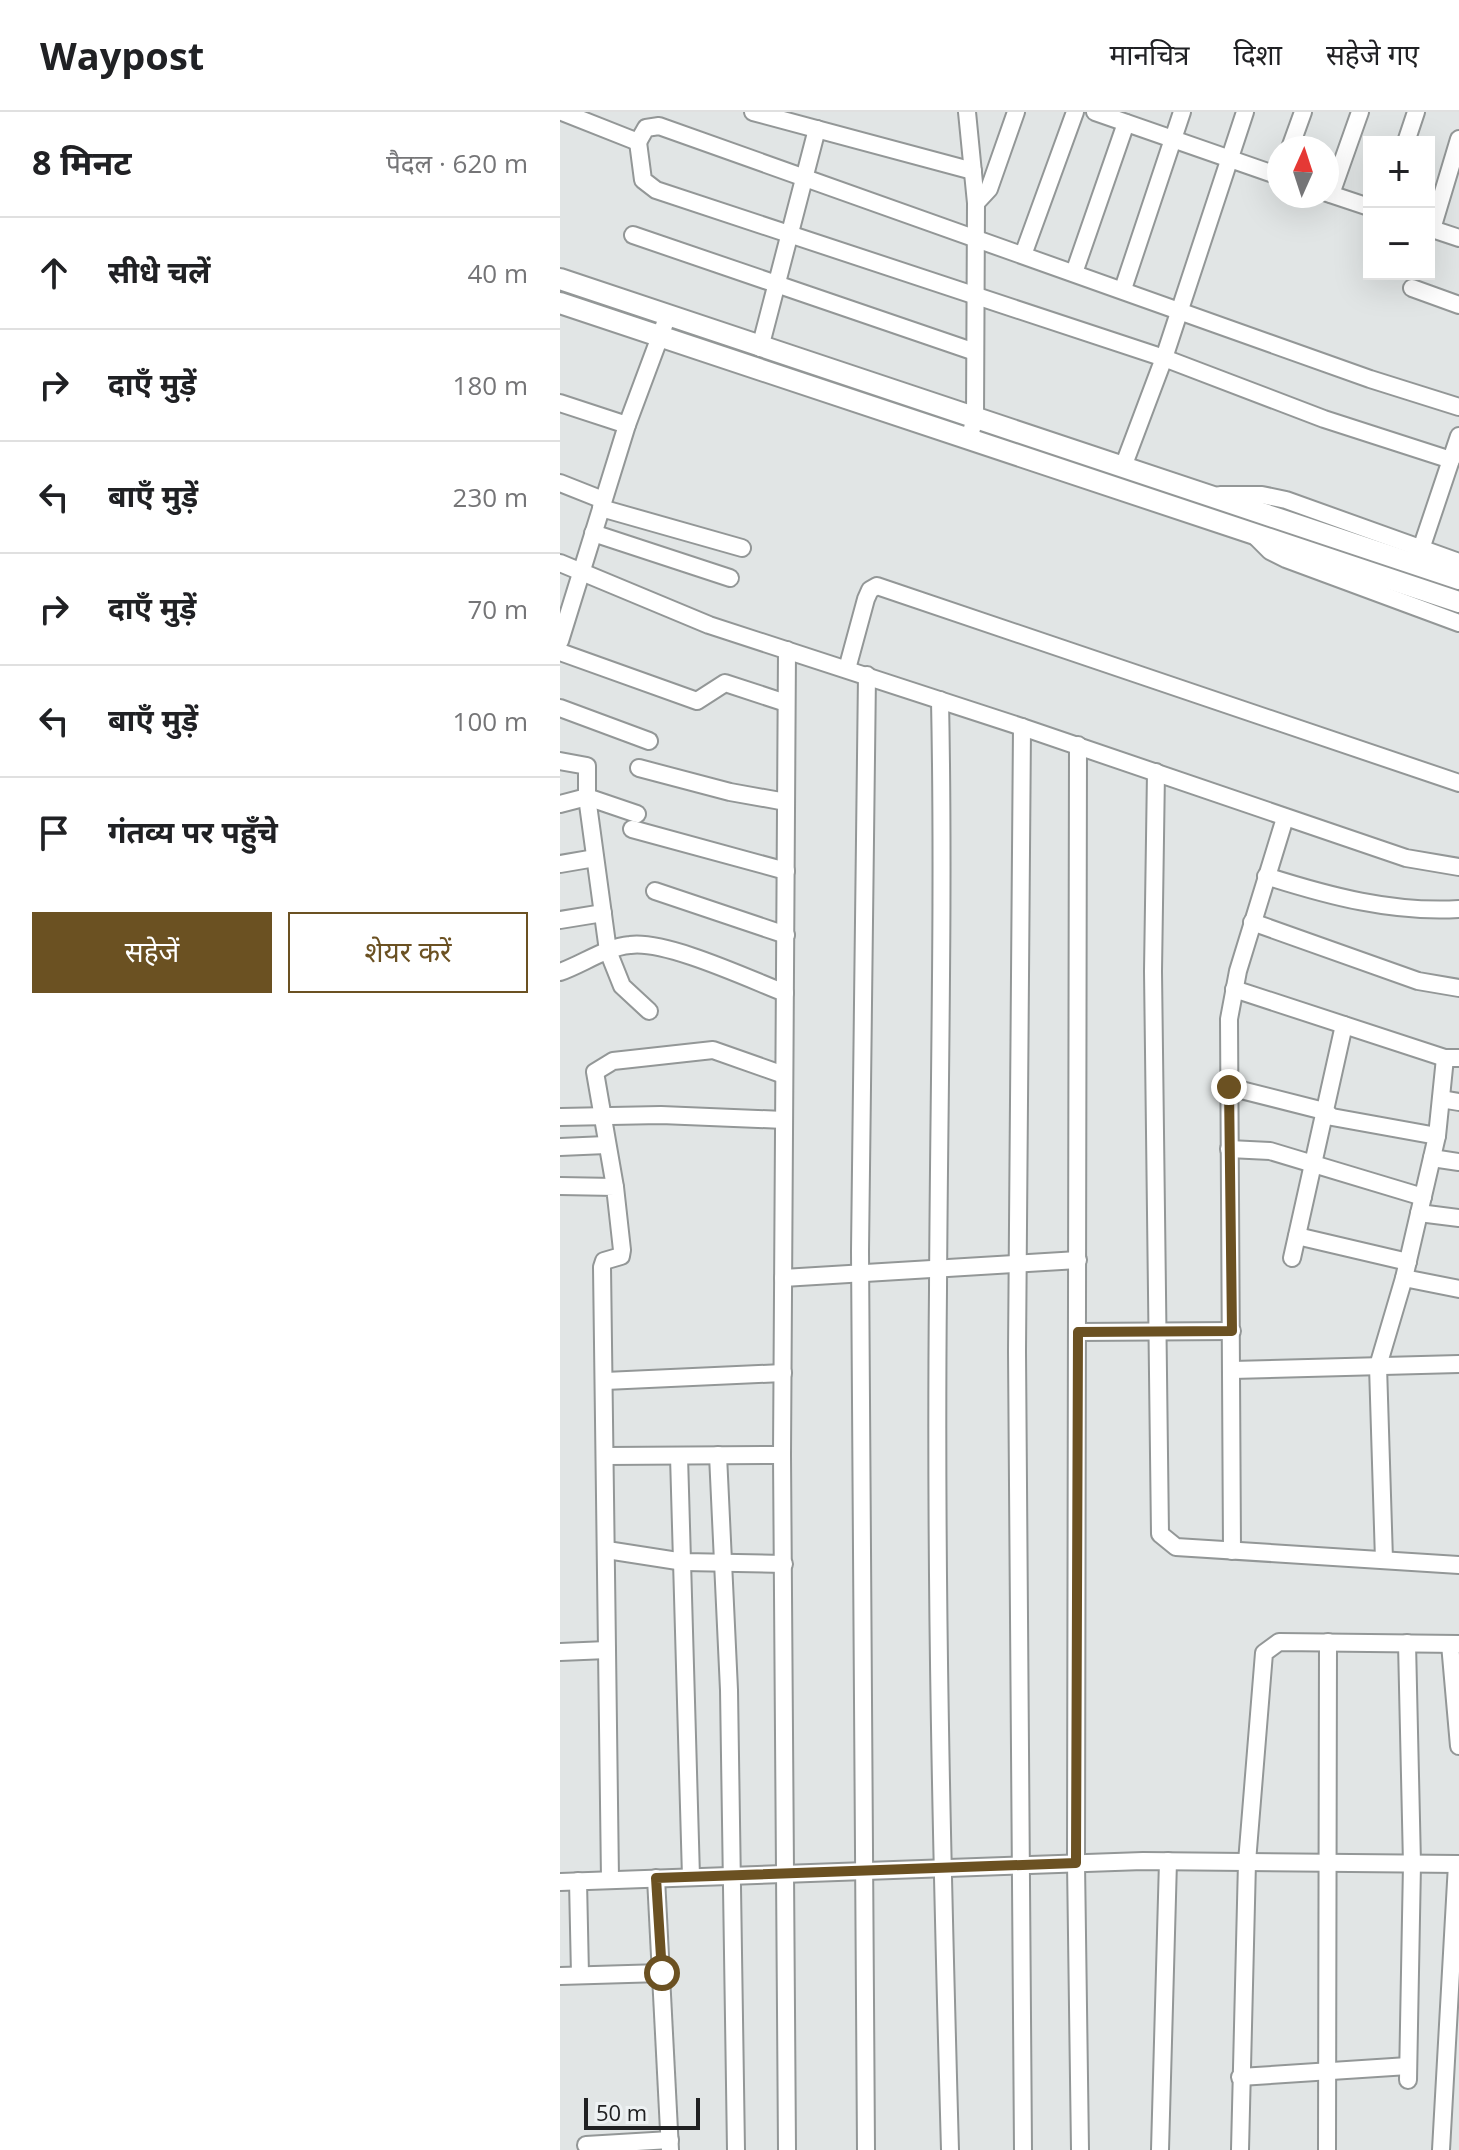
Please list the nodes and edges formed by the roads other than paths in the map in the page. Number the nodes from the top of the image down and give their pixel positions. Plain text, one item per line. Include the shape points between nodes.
1 (562, 112) edge
2 (753, 112) edge
3 (967, 112) edge
4 (1016, 112) edge
5 (1075, 112) edge
6 (1095, 112) edge
7 (1182, 112) edge
8 (1245, 112) edge
9 (1303, 112) edge
10 (1360, 112) edge
11 (1416, 112) edge
12 (1126, 123) junction
13 (817, 129) junction
14 (1294, 136) edge
15 (1408, 136) edge
16 (1173, 139) junction
17 (1459, 139) edge
18 (638, 142) junction
19 (1229, 161) junction
20 (1339, 168) edge
21 (973, 171) junction
22 (1267, 172) edge
23 (805, 179) junction
24 (1339, 197) edge
25 (976, 203) junction
26 (1363, 205) edge
27 (1435, 213) edge
28 (1435, 230) edge
29 (792, 234) junction
30 (633, 235) dead end
31 (1459, 238) edge
32 (977, 239) junction
33 (1023, 255) junction
34 (1074, 273) junction
35 (560, 279) edge
36 (776, 284) junction
37 (1412, 288) dead end
38 (1123, 289) junction
39 (976, 296) junction
40 (560, 303) edge
41 (1459, 305) edge
42 (1178, 311) junction
43 (668, 315) junction
44 (659, 338) junction
45 (760, 348) junction
46 (975, 352) junction
47 (1164, 358) junction
48 (560, 403) edge
49 (1459, 407) edge
50 (975, 418) junction
51 (627, 425) junction
52 (1459, 436) edge
53 (969, 439) junction
54 (1451, 460) junction
55 (1123, 467) junction
56 (560, 483) edge
57 (1210, 496) junction
58 (602, 504) junction
59 (1258, 528) junction
60 (593, 533) junction
61 (742, 548) dead end
62 (1421, 549) junction
63 (1459, 562) edge
64 (560, 563) edge
65 (581, 570) junction
66 (730, 578) dead end
67 (1459, 579) edge
68 (1459, 602) edge
69 (1459, 623) edge
70 (560, 641) edge
71 (787, 650) junction
72 (847, 669) junction
73 (867, 675) junction
74 (940, 700) junction
75 (786, 703) junction
76 (560, 708) edge
77 (1022, 727) junction
78 (649, 741) dead end
79 (1078, 745) junction
80 (560, 761) edge
81 (639, 768) dead end
82 (1156, 772) junction
83 (1459, 783) edge
84 (587, 797) junction
85 (786, 802) junction
86 (560, 804) edge
87 (1285, 818) junction
88 (595, 858) junction
89 (560, 864) edge
90 (1459, 867) edge
91 (786, 871) junction
92 (1266, 876) junction
93 (655, 891) dead end
94 (1459, 909) edge
95 (603, 913) junction
96 (560, 920) edge
97 (1252, 922) junction
98 (786, 935) junction
99 (608, 951) junction
100 (560, 972) edge
101 (1459, 988) edge
102 (1234, 989) junction
103 (785, 993) junction
104 (649, 1011) dead end
105 (1344, 1025) junction
106 (1452, 1058) edge
107 (784, 1075) junction
108 (1229, 1087) junction
109 (1441, 1099) junction
110 (1459, 1102) edge
111 (1324, 1111) junction
112 (602, 1114) junction
113 (560, 1117) edge
114 (784, 1120) junction
115 (1437, 1136) junction
116 (606, 1145) junction
117 (560, 1147) edge
118 (1229, 1149) junction
119 (1432, 1158) junction
120 (1312, 1162) junction
121 (1459, 1162) edge
122 (560, 1186) edge
123 (615, 1187) junction
124 (1421, 1205) junction
125 (1459, 1218) edge
126 (1297, 1236) junction
127 (1292, 1258) dead end
128 (1078, 1260) junction
129 (1019, 1264) junction
130 (938, 1270) junction
131 (1406, 1270) junction
132 (861, 1273) junction
133 (783, 1278) junction
134 (1459, 1289) edge
135 (1232, 1331) junction
136 (1078, 1332) junction
137 (1157, 1334) junction
138 (1459, 1364) edge
139 (1378, 1366) junction
140 (1232, 1370) junction
141 (783, 1373) junction
142 (605, 1381) junction
143 (718, 1455) junction
144 (782, 1455) junction
145 (606, 1456) junction
146 (679, 1456) junction
147 (607, 1550) junction
148 (1232, 1551) junction
149 (1384, 1560) junction
150 (684, 1562) junction
151 (723, 1562) junction
152 (784, 1564) junction
153 (1459, 1565) edge
154 (1328, 1642) junction
155 (1407, 1643) junction
156 (1454, 1644) edge
157 (607, 1650) junction
158 (560, 1652) edge
159 (1459, 1746) edge
160 (1168, 1861) junction
161 (1247, 1862) junction
162 (1076, 1863) junction
163 (1327, 1863) junction
164 (1412, 1864) junction
165 (1458, 1864) edge
166 (1019, 1865) junction
167 (943, 1868) junction
168 (864, 1870) junction
169 (786, 1873) junction
170 (733, 1875) junction
171 (691, 1877) junction
172 (656, 1878) junction
173 (610, 1879) junction
174 (578, 1881) junction
175 (560, 1882) edge
176 (662, 1973) junction
177 (580, 1975) junction
178 (560, 1976) edge
179 (1327, 2073) junction
180 (1452, 2074) edge
181 (1240, 2077) junction
182 (586, 2145) dead end
183 (670, 2145) edge
184 (736, 2150) edge
185 (787, 2150) edge
186 (866, 2150) edge
187 (950, 2150) edge
188 (1023, 2150) edge
189 (1080, 2150) edge
190 (1160, 2150) edge
191 (1240, 2150) edge
192 (1327, 2150) edge
193 (1441, 2150) edge

1 - 18 street
2 - 13 street
3 - 21 street
4 - 25 street via 989,189
5 - 33 street
6 - 12 street
7 - 16 street
8 - 19 street
9 - 14 street
10 - 20 street
11 - 15 street
12 - 16 street
12 - 34 street
13 - 21 street
13 - 23 street
16 - 19 street
16 - 38 street
17 - 27 street
18 - 23 street via 646,128 659,126
18 - 29 street via 643,180 656,190
19 - 22 street
19 - 42 street
21 - 25 street
23 - 29 street
23 - 32 street
24 - 26 street
25 - 32 street
28 - 31 street
29 - 36 street
29 - 39 street
30 - 36 street
32 - 33 street
32 - 39 street
33 - 34 street
34 - 38 street
35 - 43 main road
36 - 45 street
36 - 46 street
37 - 41 street
38 - 42 street
39 - 46 street
39 - 47 street
40 - 44 main road
42 - 47 street
42 - 49 street
43 - 44 street
43 - 45 main road
44 - 51 street
44 - 53 main road
45 - 50 main road
46 - 50 street
47 - 54 street
47 - 55 street
48 - 51 street
50 - 53 street
50 - 55 main road
51 - 58 street
52 - 54 street
53 - 59 main road
54 - 62 street
55 - 57 main road
56 - 58 street
57 - 59 main road
57 - 62 street via 1286,500
58 - 60 street
58 - 61 street
59 - 67 main road
59 - 68 main road
59 - 69 street via 1270,551 1286,559
60 - 65 street
60 - 66 street
62 - 63 street
64 - 65 street
65 - 70 street
65 - 71 street via 709,625
70 - 75 street via 697,701 725,683
71 - 72 street
71 - 75 street
72 - 73 street
72 - 83 street via 866,599 877,586
73 - 74 street
73 - 132 street
74 - 77 street
74 - 130 street
75 - 85 street
76 - 78 street
77 - 79 street
77 - 129 street
79 - 82 street
79 - 128 street
80 - 84 street via 587,766
81 - 85 street
82 - 87 street
82 - 137 street
84 - 86 street
84 - 88 street
84 - 91 street via 635,821
85 - 91 street
87 - 90 street via 1406,858
87 - 92 street
88 - 89 street
88 - 95 street
91 - 98 street
92 - 94 street via 1396,909
92 - 97 street
93 - 98 street
95 - 96 street
95 - 99 street
97 - 101 street via 1418,981
97 - 102 street
98 - 103 street
99 - 100 street
99 - 103 street via 631,944 663,949
99 - 104 street via 622,986
102 - 105 street
102 - 108 street
103 - 107 street
105 - 106 street
105 - 111 street
106 - 109 street
107 - 112 street via 713,1050 613,1061 595,1072
107 - 114 street
108 - 111 street
108 - 118 street
109 - 110 street
109 - 115 street
111 - 115 street via 1332,1117
111 - 120 street
112 - 113 street
112 - 114 street
112 - 116 street
114 - 133 street
115 - 119 street
116 - 117 street
116 - 123 street
118 - 120 street via 1270,1151
118 - 135 street
119 - 121 street
119 - 124 street
120 - 124 street
120 - 126 street
122 - 123 street
123 - 142 street via 622,1250 602,1267
124 - 125 street
124 - 131 street
126 - 127 street
126 - 131 street
128 - 129 street
128 - 136 street
129 - 130 street
129 - 166 street
130 - 132 street
130 - 167 street
131 - 134 street
131 - 139 street
132 - 133 street
132 - 168 street
133 - 141 street
135 - 137 street
135 - 140 street
136 - 137 street
136 - 162 street
137 - 148 street via 1160,1534 1176,1547
138 - 139 street
139 - 140 street
139 - 149 street
140 - 148 street
141 - 142 street
141 - 144 street
142 - 145 street
143 - 144 street
143 - 146 street
143 - 151 street
144 - 152 street
145 - 146 street
145 - 147 street
146 - 150 street
147 - 150 street
147 - 157 street
148 - 149 street
149 - 153 street
150 - 151 street
150 - 171 street
151 - 152 street
151 - 170 street
152 - 169 street
154 - 155 street
154 - 161 street via 1279,1642 1264,1653
154 - 163 street
155 - 156 street
155 - 164 street
156 - 159 street
157 - 158 street
157 - 173 street
160 - 161 street
160 - 162 street
160 - 190 street
161 - 163 street
161 - 181 street
162 - 166 street
162 - 189 street
163 - 164 street
163 - 179 street
164 - 165 street
164 - 179 street via 1408,2073
165 - 180 street
166 - 167 street
166 - 188 street
167 - 168 street
167 - 187 street
168 - 169 street
168 - 186 street
169 - 170 street
169 - 185 street
170 - 171 street
170 - 184 street
171 - 172 street
172 - 173 street
172 - 176 street
173 - 174 street
174 - 175 street
174 - 177 street
176 - 177 street
176 - 183 street
177 - 178 street
179 - 181 street
179 - 192 street
180 - 193 street
181 - 191 street
182 - 183 street

